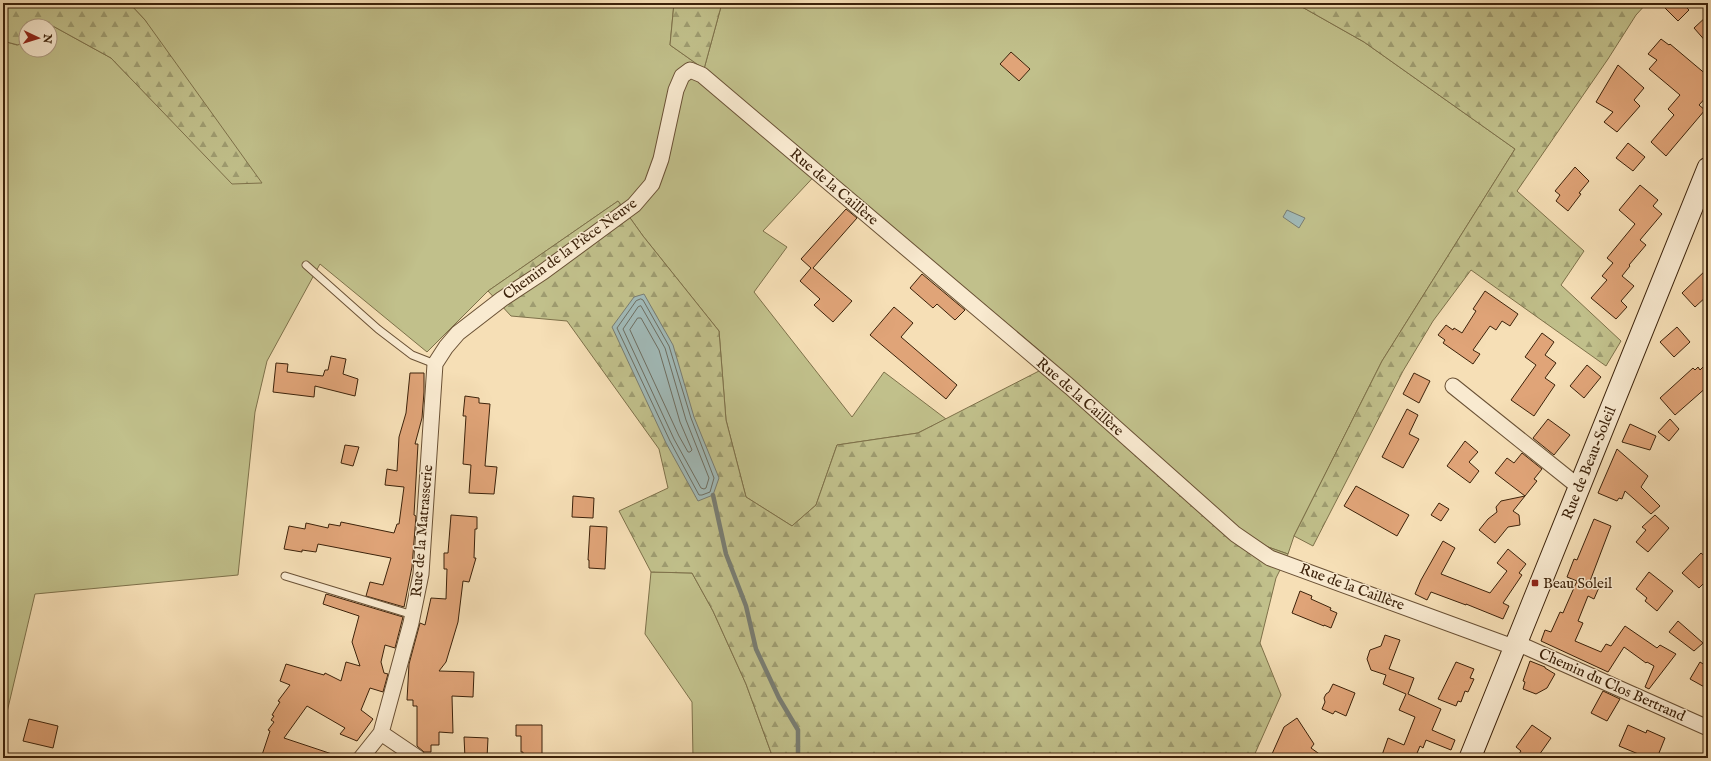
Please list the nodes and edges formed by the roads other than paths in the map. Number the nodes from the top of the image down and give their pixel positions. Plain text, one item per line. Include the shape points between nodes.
1 (690, 70) joint
2 (1708, 168) edge
3 (306, 265) dead end
4 (435, 364) junction
5 (1453, 386) dead end
6 (1579, 487) junction
7 (285, 576) dead end
8 (413, 616) junction
9 (1516, 645) junction
10 (1708, 728) edge
11 (381, 733) junction
12 (361, 758) edge
13 (418, 758) edge
14 (1470, 758) edge

1 - 4 street, Chemin de la Pièce Neuve via 682,76 676,90 661,159 652,184 634,205 458,333
1 - 9 street, Rue de la Caillère via 702,75 1058,377 1235,534 1270,558 1505,644
2 - 6 street, Rue de Beau-Soleil
3 - 4 lane via 383,333 412,355
4 - 8 street, Rue de la Matrasserie via 421,574
5 - 6 street
6 - 9 street, Rue de Beau-Soleil
7 - 8 lane
8 - 11 street, Rue de la Matrasserie
9 - 10 street, Chemin du Clos Bertrand via 1526,647
9 - 14 street, Rue de Beau-Soleil
11 - 12 street, Rue de la Matrasserie
11 - 13 street

